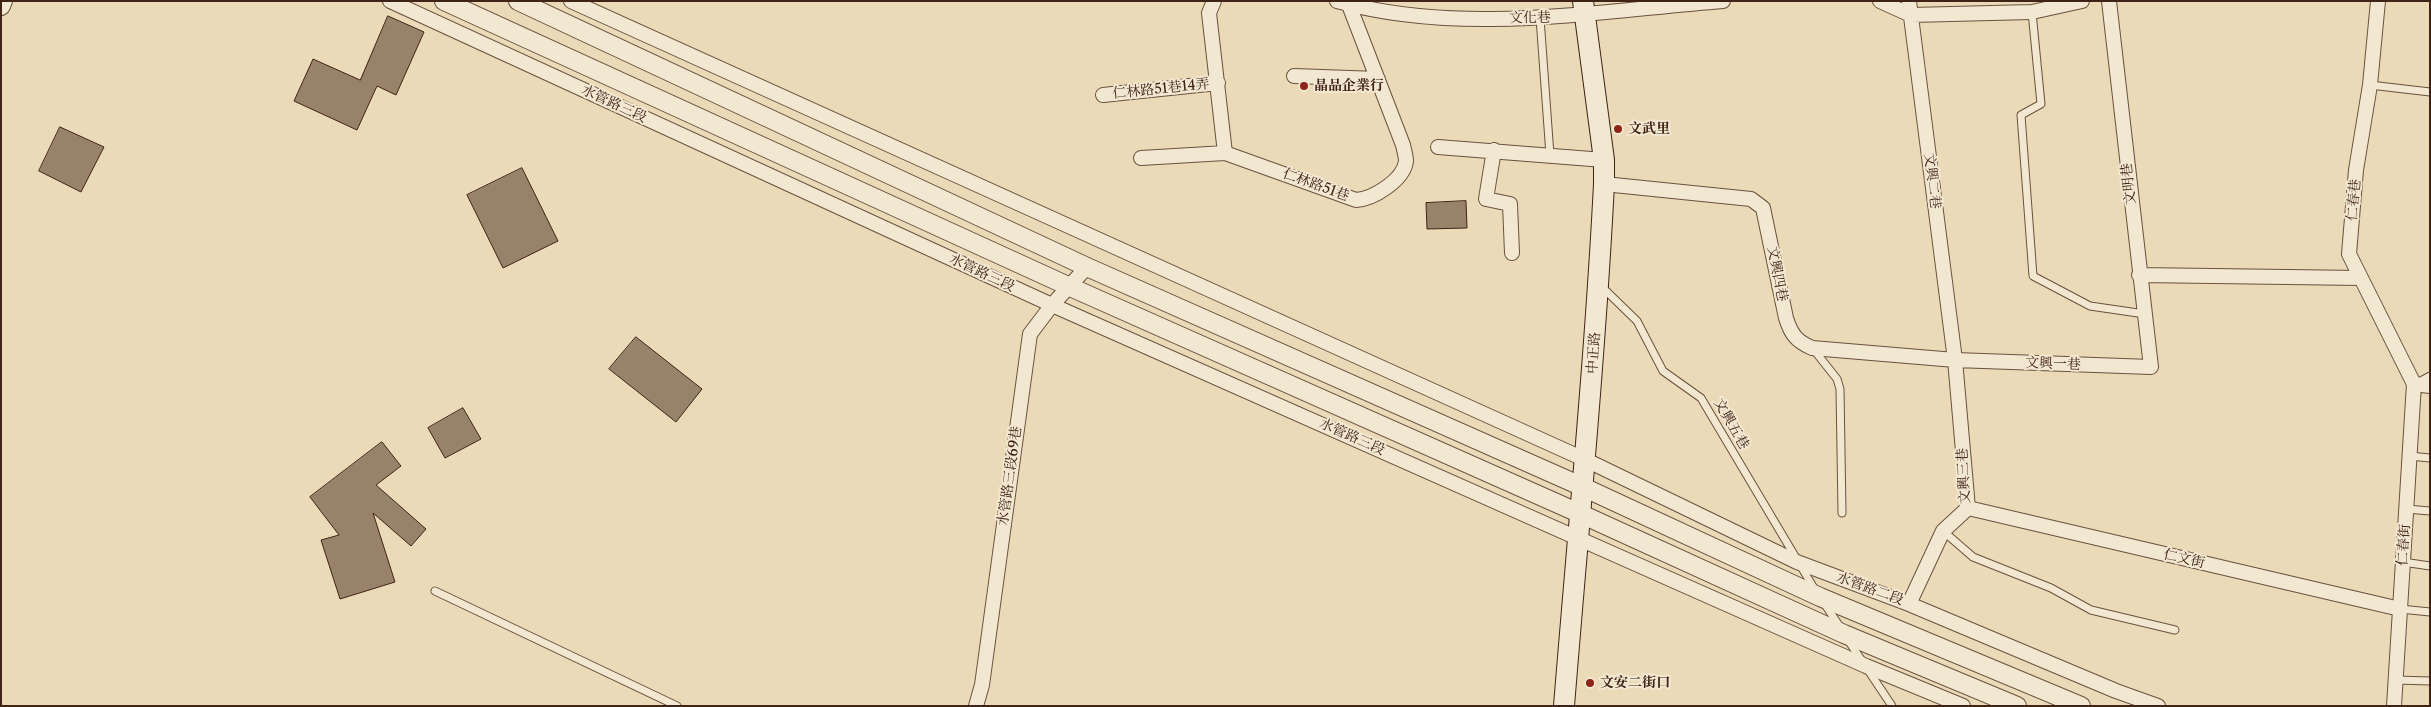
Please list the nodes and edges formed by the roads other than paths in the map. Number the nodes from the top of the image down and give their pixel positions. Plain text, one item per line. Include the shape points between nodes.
1 (3, 1) edge
2 (390, 1) edge
3 (444, 1) edge
4 (518, 1) edge
5 (571, 1) edge
6 (1214, 1) edge
7 (1723, 1) edge
8 (1880, 1) edge
9 (2082, 1) edge
10 (2109, 1) edge
11 (2378, 1) edge
12 (1343, 3) edge
13 (1, 6) edge
14 (1584, 8) edge
15 (1910, 8) edge
16 (2032, 12) junction
17 (1540, 18) junction
18 (1294, 76) dead end
19 (1378, 79) junction
20 (1218, 83) junction
21 (2370, 85) junction
22 (2430, 92) edge
23 (1103, 95) dead end
24 (1438, 146) dead end
25 (1494, 150) junction
26 (1226, 153) junction
27 (1550, 155) junction
28 (1141, 158) dead end
29 (1604, 160) junction
30 (1604, 184) junction
31 (1512, 253) dead end
32 (1087, 266) junction
33 (2140, 275) junction
34 (2361, 278) junction
35 (1599, 284) junction
36 (1068, 286) junction
37 (1052, 305) junction
38 (2145, 314) junction
39 (1812, 348) junction
40 (1955, 360) junction
41 (2151, 367) joint
42 (2430, 376) edge
43 (2414, 384) junction
44 (2430, 386) edge
45 (2409, 456) junction
46 (2430, 458) edge
47 (1586, 460) junction
48 (1583, 487) junction
49 (1968, 508) junction
50 (2406, 509) junction
51 (2430, 511) edge
52 (1842, 513) dead end
53 (1581, 514) junction
54 (1943, 531) junction
55 (1577, 537) junction
56 (1797, 562) junction
57 (2403, 562) junction
58 (2430, 566) edge
59 (435, 591) dead end
60 (1820, 597) junction
61 (1909, 604) junction
62 (2400, 609) junction
63 (2430, 612) edge
64 (2175, 630) dead end
65 (1844, 634) junction
66 (1866, 666) junction
67 (2396, 680) junction
68 (2430, 681) edge
69 (678, 706) edge
70 (976, 706) edge
71 (1564, 706) edge
72 (1892, 706) edge
73 (1963, 706) edge
74 (2017, 706) edge
75 (2081, 706) edge
76 (2158, 706) edge
77 (2394, 706) edge

1 - 13 street
2 - 37 street, 水管路三段
3 - 36 street, 水管路三段
4 - 32 street
5 - 47 street
6 - 20 street via 1209,13
7 - 14 street, 文化巷
8 - 15 street
9 - 16 street
10 - 33 street, 文明巷
11 - 21 street, 仁春巷
12 - 17 street, 文化巷 via 1433,17
12 - 19 street, 仁林路51巷
14 - 17 street, 文化巷
14 - 29 main road, 中正路
15 - 16 street
15 - 40 street, 文興二巷
16 - 38 lane via 2041,104 2021,115 2033,276 2090,306
17 - 27 lane
18 - 19 street
19 - 26 street, 仁林路51巷 via 1403,145 1406,162 1397,177 1367,199 1356,200
20 - 23 street, 仁林路51巷14弄
20 - 26 street
21 - 22 lane
21 - 34 street, 仁春巷 via 2356,170 2349,254
24 - 25 street
25 - 27 street
25 - 31 street via 1486,198 1510,204
26 - 28 street, 仁林路51巷
27 - 29 street
29 - 30 main road, 中正路
30 - 35 main road, 中正路
30 - 39 street, 文興四巷 via 1751,199 1763,208 1791,334
32 - 36 street, 水管路三段69巷
32 - 48 street
33 - 34 street
33 - 38 street, 文明巷
34 - 43 street, 仁春巷
35 - 47 main road, 中正路
35 - 56 lane, 文興五巷 via 1637,321 1663,371 1701,398
36 - 37 street, 水管路三段69巷
36 - 53 street, 水管路三段
37 - 55 street, 水管路三段
37 - 70 street, 水管路三段69巷 via 1030,334 982,685
38 - 41 street, 文明巷
39 - 40 street, 文興四巷
39 - 52 lane via 1837,379 1840,389
40 - 41 street, 文興一巷
40 - 49 street, 文興三巷
42 - 43 lane
43 - 44 street
43 - 45 street, 仁春街
45 - 46 lane
45 - 50 street, 仁春街
47 - 48 main road, 中正路
47 - 56 street, 水管路二段
48 - 53 main road, 中正路
48 - 60 street, 水管路二段
49 - 54 street, 文興三巷
49 - 62 street, 仁文街
50 - 51 lane
50 - 57 street, 仁春街
53 - 55 main road, 中正路
53 - 65 street
54 - 61 street, 文興三巷
54 - 64 lane via 1973,557 2051,588 2091,610
55 - 66 street
55 - 71 main road, 中正路
56 - 60 lane, 文興五巷
56 - 61 street, 水管路二段
57 - 58 lane
57 - 62 street, 仁春街
59 - 69 lane
60 - 65 lane, 文興五巷
60 - 75 street, 水管路二段
61 - 76 street, 水管路二段
62 - 63 lane
62 - 67 street, 仁春街
65 - 66 lane, 文興五巷
65 - 74 street
66 - 72 lane, 文興五巷
66 - 73 street
67 - 68 lane
67 - 77 street, 仁春街

